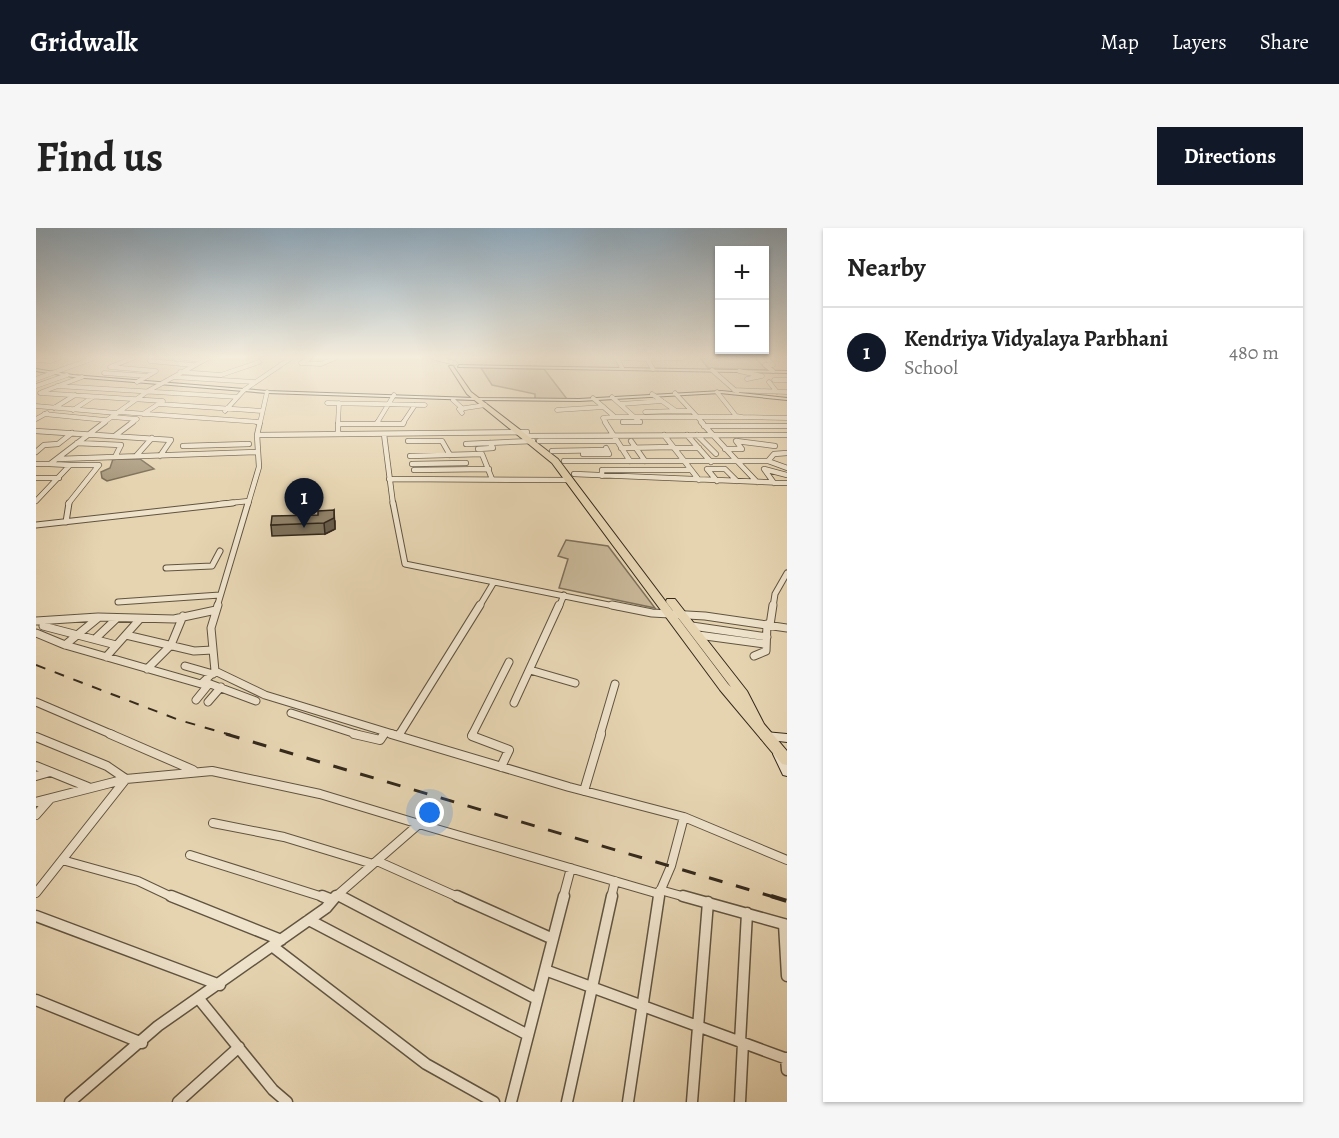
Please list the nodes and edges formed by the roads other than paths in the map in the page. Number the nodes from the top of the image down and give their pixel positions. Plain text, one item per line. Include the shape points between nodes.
1 (69, 399) edge
2 (90, 399) edge
3 (135, 399) edge
4 (138, 399) junction
5 (236, 399) edge
6 (265, 399) edge
7 (392, 399) edge
8 (474, 399) edge
9 (478, 399) junction
10 (595, 399) junction
11 (599, 399) edge
12 (614, 399) edge
13 (659, 399) edge
14 (680, 399) edge
15 (723, 399) edge
16 (453, 400) dead end
17 (662, 401) junction
18 (327, 402) dead end
19 (339, 403) junction
20 (159, 404) junction
21 (390, 404) junction
22 (621, 404) junction
23 (415, 405) junction
24 (425, 405) dead end
25 (36, 406) edge
26 (604, 407) junction
27 (54, 408) junction
28 (227, 409) junction
29 (73, 410) junction
30 (557, 410) dead end
31 (49, 411) dead end
32 (262, 411) junction
33 (676, 411) junction
34 (691, 411) junction
35 (645, 412) dead end
36 (117, 413) junction
37 (44, 414) junction
38 (143, 414) junction
39 (736, 416) junction
40 (110, 417) junction
41 (615, 417) junction
42 (637, 417) junction
43 (697, 417) junction
44 (743, 417) junction
45 (787, 418) edge
46 (36, 419) edge
47 (216, 419) junction
48 (105, 420) junction
49 (260, 422) junction
50 (623, 423) dead end
51 (338, 424) junction
52 (376, 424) junction
53 (704, 426) junction
54 (753, 426) junction
55 (787, 426) edge
56 (37, 432) edge
57 (72, 433) junction
58 (88, 434) junction
59 (338, 434) junction
60 (384, 434) junction
61 (405, 434) junction
62 (612, 434) junction
63 (116, 435) junction
64 (258, 435) junction
65 (664, 435) junction
66 (687, 435) junction
67 (697, 435) junction
68 (713, 435) junction
69 (763, 435) junction
70 (787, 435) edge
71 (152, 438) junction
72 (641, 438) dead end
73 (534, 439) junction
74 (602, 440) junction
75 (408, 441) junction
76 (425, 441) junction
77 (616, 441) junction
78 (631, 441) dead end
79 (77, 443) junction
80 (490, 443) junction
81 (249, 444) junction
82 (466, 444) dead end
83 (590, 445) dead end
84 (183, 446) dead end
85 (775, 446) junction
86 (648, 447) junction
87 (674, 447) junction
88 (621, 448) junction
89 (636, 448) junction
90 (699, 448) junction
91 (478, 449) dead end
92 (726, 449) junction
93 (607, 450) junction
94 (36, 452) edge
95 (244, 452) junction
96 (258, 452) junction
97 (785, 453) edge
98 (463, 454) junction
99 (577, 454) dead end
100 (716, 454) dead end
101 (430, 455) junction
102 (450, 455) junction
103 (136, 456) junction
104 (160, 456) junction
105 (411, 456) junction
106 (115, 457) junction
107 (58, 459) junction
108 (564, 461) junction
109 (630, 461) junction
110 (645, 461) junction
111 (685, 461) junction
112 (710, 461) junction
113 (737, 461) junction
114 (768, 461) junction
115 (466, 463) junction
116 (36, 464) edge
117 (50, 464) junction
118 (412, 464) junction
119 (70, 465) junction
120 (717, 468) junction
121 (787, 468) edge
122 (414, 470) junction
123 (468, 470) junction
124 (489, 470) junction
125 (622, 470) junction
126 (668, 470) junction
127 (691, 470) junction
128 (787, 475) edge
129 (603, 476) junction
130 (572, 477) junction
131 (626, 477) junction
132 (36, 478) edge
133 (59, 478) junction
134 (389, 479) junction
135 (414, 479) junction
136 (492, 479) junction
137 (675, 479) junction
138 (699, 480) junction
139 (717, 481) junction
140 (737, 482) junction
141 (757, 482) junction
142 (774, 483) junction
143 (787, 483) edge
144 (36, 501) edge
145 (249, 501) junction
146 (66, 522) junction
147 (36, 525) edge
148 (219, 552) dead end
149 (216, 560) junction
150 (230, 560) junction
151 (166, 568) dead end
152 (787, 573) edge
153 (494, 582) junction
154 (220, 595) junction
155 (564, 595) junction
156 (118, 602) dead end
157 (216, 610) junction
158 (183, 616) junction
159 (678, 616) junction
160 (98, 617) junction
161 (117, 618) junction
162 (139, 620) junction
163 (36, 621) edge
164 (768, 625) junction
165 (43, 626) dead end
166 (787, 628) edge
167 (695, 630) junction
168 (36, 633) edge
169 (77, 635) junction
170 (126, 635) junction
171 (95, 639) junction
172 (766, 640) junction
173 (65, 645) junction
174 (117, 645) junction
175 (171, 645) junction
176 (213, 650) junction
177 (754, 656) dead end
178 (106, 657) junction
179 (509, 662) dead end
180 (185, 666) dead end
181 (147, 669) junction
182 (530, 670) junction
183 (214, 672) junction
184 (207, 683) junction
185 (575, 683) dead end
186 (615, 684) dead end
187 (221, 687) junction
188 (196, 700) dead end
189 (256, 701) dead end
190 (36, 702) edge
191 (208, 702) dead end
192 (514, 703) dead end
193 (291, 713) dead end
194 (385, 732) junction
195 (36, 736) edge
196 (399, 736) junction
197 (767, 737) junction
198 (787, 738) edge
199 (787, 754) edge
200 (787, 760) edge
201 (36, 766) edge
202 (501, 767) junction
203 (196, 771) junction
204 (50, 772) junction
205 (787, 772) edge
206 (36, 776) edge
207 (126, 779) junction
208 (88, 788) junction
209 (584, 791) junction
210 (51, 798) junction
211 (36, 802) edge
212 (36, 815) edge
213 (684, 817) junction
214 (213, 823) dead end
215 (418, 824) junction
216 (190, 855) dead end
217 (62, 860) junction
218 (787, 860) edge
219 (375, 863) junction
220 (571, 868) junction
221 (615, 881) junction
222 (660, 892) junction
223 (36, 893) edge
224 (335, 898) junction
225 (708, 902) junction
226 (747, 913) junction
227 (36, 916) edge
228 (309, 920) junction
229 (786, 925) edge
230 (554, 939) junction
231 (277, 943) junction
232 (545, 970) junction
233 (787, 976) edge
234 (220, 985) junction
235 (592, 988) junction
236 (199, 999) junction
237 (537, 999) junction
238 (36, 1000) edge
239 (642, 1007) junction
240 (698, 1027) junction
241 (528, 1035) junction
242 (742, 1042) junction
243 (142, 1043) junction
244 (239, 1047) junction
245 (787, 1062) edge
246 (70, 1102) edge
247 (178, 1102) edge
248 (287, 1102) edge
249 (494, 1102) edge
250 (511, 1102) edge
251 (567, 1102) edge
252 (628, 1102) edge
253 (692, 1102) edge
254 (740, 1102) edge

1 - 27 street
2 - 29 street
3 - 4 street
4 - 20 street via 163,400
4 - 36 street
5 - 28 street
6 - 32 street
7 - 21 street
8 - 9 street
9 - 10 street
9 - 16 street via 462,411
9 - 73 highway
10 - 11 street
10 - 26 street
12 - 22 street
13 - 17 street
14 - 34 street
15 - 39 street
17 - 22 street
17 - 33 street
18 - 19 street
19 - 21 street
19 - 51 street
20 - 28 street
20 - 38 street
21 - 23 street
21 - 52 street
22 - 42 street
23 - 24 street
23 - 52 street via 403,424
25 - 27 street
26 - 30 street
26 - 41 street
27 - 29 street
28 - 32 street
28 - 47 street
29 - 36 street
31 - 37 street
32 - 49 street
33 - 34 street
33 - 35 street
34 - 43 street
36 - 38 street
36 - 40 street
37 - 46 street
37 - 48 street
38 - 47 street
39 - 43 street
39 - 44 street
40 - 48 street
40 - 63 street via 137,419
41 - 42 street
41 - 62 street via 603,418
42 - 43 street
42 - 50 street via 640,422
43 - 53 street
44 - 45 street
44 - 54 street
47 - 49 street
48 - 58 street
49 - 64 street
51 - 52 street
51 - 59 street
53 - 54 street
53 - 68 street
54 - 55 street
54 - 69 street
56 - 57 street
57 - 58 street
57 - 94 street via 58,444 44,445
58 - 63 street
58 - 79 street
59 - 60 street
59 - 64 street
60 - 61 street
60 - 134 street
61 - 73 street
61 - 75 street
62 - 65 street
62 - 73 street
62 - 77 street
63 - 71 street
64 - 81 street
64 - 96 street
65 - 66 street
65 - 87 street
66 - 67 street
66 - 90 street
67 - 68 street
67 - 100 street
68 - 69 street
68 - 92 street
69 - 70 street
69 - 85 street
71 - 103 street
71 - 104 street via 171,440
72 - 86 street
73 - 74 street
73 - 80 street
73 - 83 street
73 - 93 street
73 - 108 highway
73 - 130 highway
74 - 77 street
74 - 93 street
75 - 76 street
75 - 105 street
76 - 101 street
76 - 102 street via 443,441
77 - 88 street
78 - 89 street
79 - 106 street via 121,445
79 - 107 street
80 - 82 street
80 - 91 street via 493,448
81 - 84 street
81 - 95 street
85 - 92 street via 736,441 742,449
85 - 97 street
86 - 87 street
86 - 89 street
87 - 90 street
87 - 111 street
88 - 89 street
88 - 109 street
89 - 110 street
90 - 112 street
92 - 113 street
93 - 99 street via 609,454
95 - 96 street
95 - 104 street
96 - 145 street via 259,467
97 - 114 street via 771,456
98 - 102 street
98 - 115 street
98 - 124 street via 483,454
101 - 102 street
101 - 105 street
103 - 104 street
103 - 106 street
105 - 118 street
106 - 107 street
107 - 117 street
108 - 109 street
108 - 130 highway
109 - 110 street
110 - 111 street
111 - 112 street
111 - 127 street
112 - 113 street
112 - 120 street
113 - 114 street
113 - 141 street
114 - 121 street
115 - 118 street
115 - 123 street
116 - 117 street
117 - 119 street
118 - 122 street
119 - 133 street
119 - 146 street via 99,465 70,498
120 - 139 street via 707,469
120 - 140 street via 725,469
122 - 123 street
122 - 135 street
123 - 124 street
124 - 136 street
125 - 126 street
125 - 129 street via 601,470
125 - 131 street
126 - 127 street
126 - 137 street
127 - 138 street
128 - 142 street via 764,469
129 - 130 street
129 - 131 street
130 - 136 street
130 - 159 highway
131 - 137 street
132 - 133 street
133 - 144 street
134 - 135 street
134 - 153 street via 403,562
135 - 136 street
137 - 138 street
138 - 139 street
139 - 140 street
140 - 141 street
141 - 142 street
142 - 143 street
145 - 146 street
145 - 150 street
146 - 147 street
148 - 149 street
149 - 150 street
149 - 151 street via 212,566
150 - 154 street
152 - 164 street via 775,594
153 - 155 street
153 - 196 street
154 - 156 street
154 - 157 street
155 - 159 street
155 - 182 street
157 - 158 street
157 - 176 street via 211,628
158 - 162 street
158 - 175 street
159 - 164 street
159 - 167 highway
159 - 197 highway via 724,687
160 - 161 street
160 - 163 street
160 - 169 street
161 - 162 street
161 - 171 street
162 - 170 street
164 - 166 street
164 - 172 street
165 - 169 street
167 - 172 street
167 - 197 highway via 751,706
168 - 173 street
169 - 171 street
169 - 173 street
170 - 174 street
170 - 175 street
171 - 174 street
172 - 177 street via 765,652
173 - 178 street
174 - 178 street
175 - 176 street
175 - 181 street
176 - 183 street
178 - 181 street
179 - 202 street via 472,736 474,740 509,750
180 - 183 street
181 - 184 street
182 - 185 street
182 - 192 street
183 - 184 street
183 - 194 street via 265,695
184 - 187 street
184 - 188 street
186 - 209 street
187 - 189 street
187 - 191 street
190 - 203 street
193 - 194 street via 373,741 380,740
194 - 196 street
195 - 207 street via 107,766
196 - 202 street
197 - 198 street
197 - 199 street
197 - 200 highway
197 - 205 street
201 - 204 street
202 - 209 street
203 - 207 street
203 - 215 street via 309,791
204 - 206 street
204 - 208 street
207 - 208 street
207 - 217 street
208 - 210 street
209 - 213 street
210 - 211 street
210 - 212 street
213 - 218 street
213 - 222 street
214 - 219 street via 284,837
215 - 219 street
215 - 220 street
216 - 224 street
217 - 223 street
217 - 231 street via 138,881
219 - 224 street
219 - 230 street
220 - 221 street
220 - 230 street
221 - 222 street
221 - 235 street
222 - 225 street
222 - 239 street
224 - 228 street
224 - 237 street
225 - 226 street
225 - 240 street
226 - 229 street
226 - 242 street
227 - 234 street
228 - 231 street
228 - 241 street
229 - 233 street
230 - 232 street
231 - 234 street
231 - 249 street via 426,1064
232 - 235 street
232 - 237 street
234 - 236 street
235 - 239 street
235 - 251 street
236 - 243 street via 158,1026
236 - 244 street
237 - 241 street
238 - 243 street
239 - 240 street
239 - 252 street
240 - 242 street
240 - 253 street
241 - 250 street
242 - 245 street
242 - 254 street
243 - 246 street
244 - 247 street
244 - 248 street

